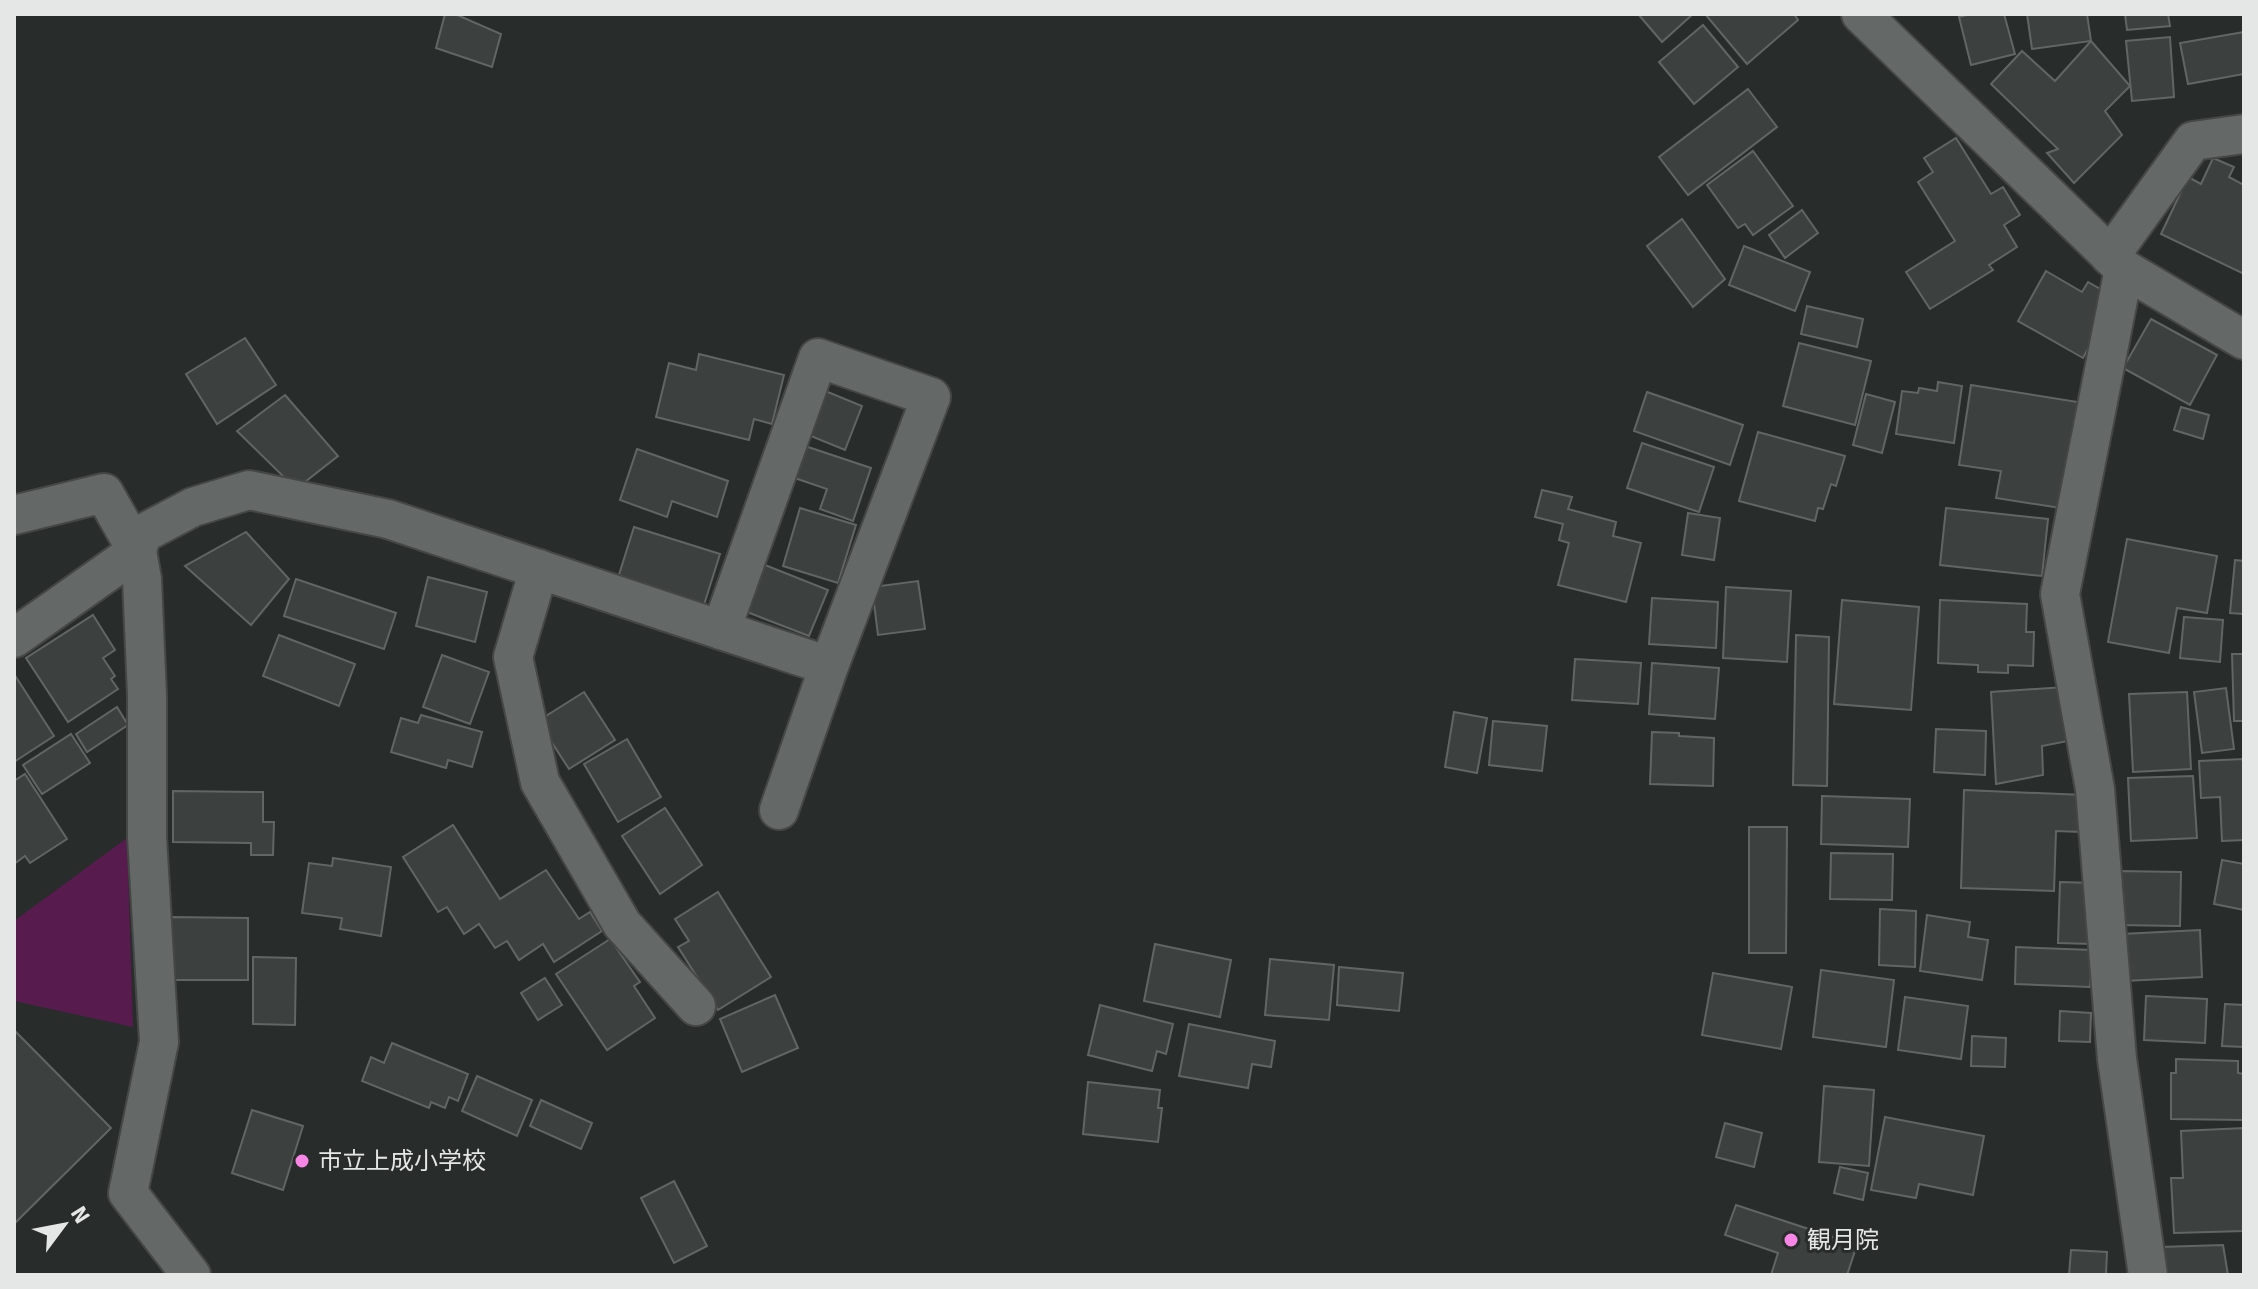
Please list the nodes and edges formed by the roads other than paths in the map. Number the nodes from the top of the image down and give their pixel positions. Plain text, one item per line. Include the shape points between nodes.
1 (1861, 14) edge
2 (2244, 134) edge
3 (2117, 262) junction
4 (2244, 340) edge
5 (14, 515) edge
6 (137, 551) junction
7 (539, 569) junction
8 (721, 630) junction
9 (14, 638) edge
10 (829, 666) junction
11 (779, 810) dead end
12 (696, 1006) dead end
13 (191, 1275) edge
14 (2148, 1275) edge

1 - 3 street
2 - 3 street via 2193,141
3 - 4 street
3 - 14 street via 2060,594 2095,789 2117,1059
5 - 6 street via 104,493
6 - 7 street via 142,534 193,507 249,490 388,519
6 - 9 street
6 - 13 street via 159,1042 128,1193
7 - 8 street
7 - 12 street via 513,657 540,782 622,924
8 - 10 street
8 - 10 street via 818,358 931,397
10 - 11 street

